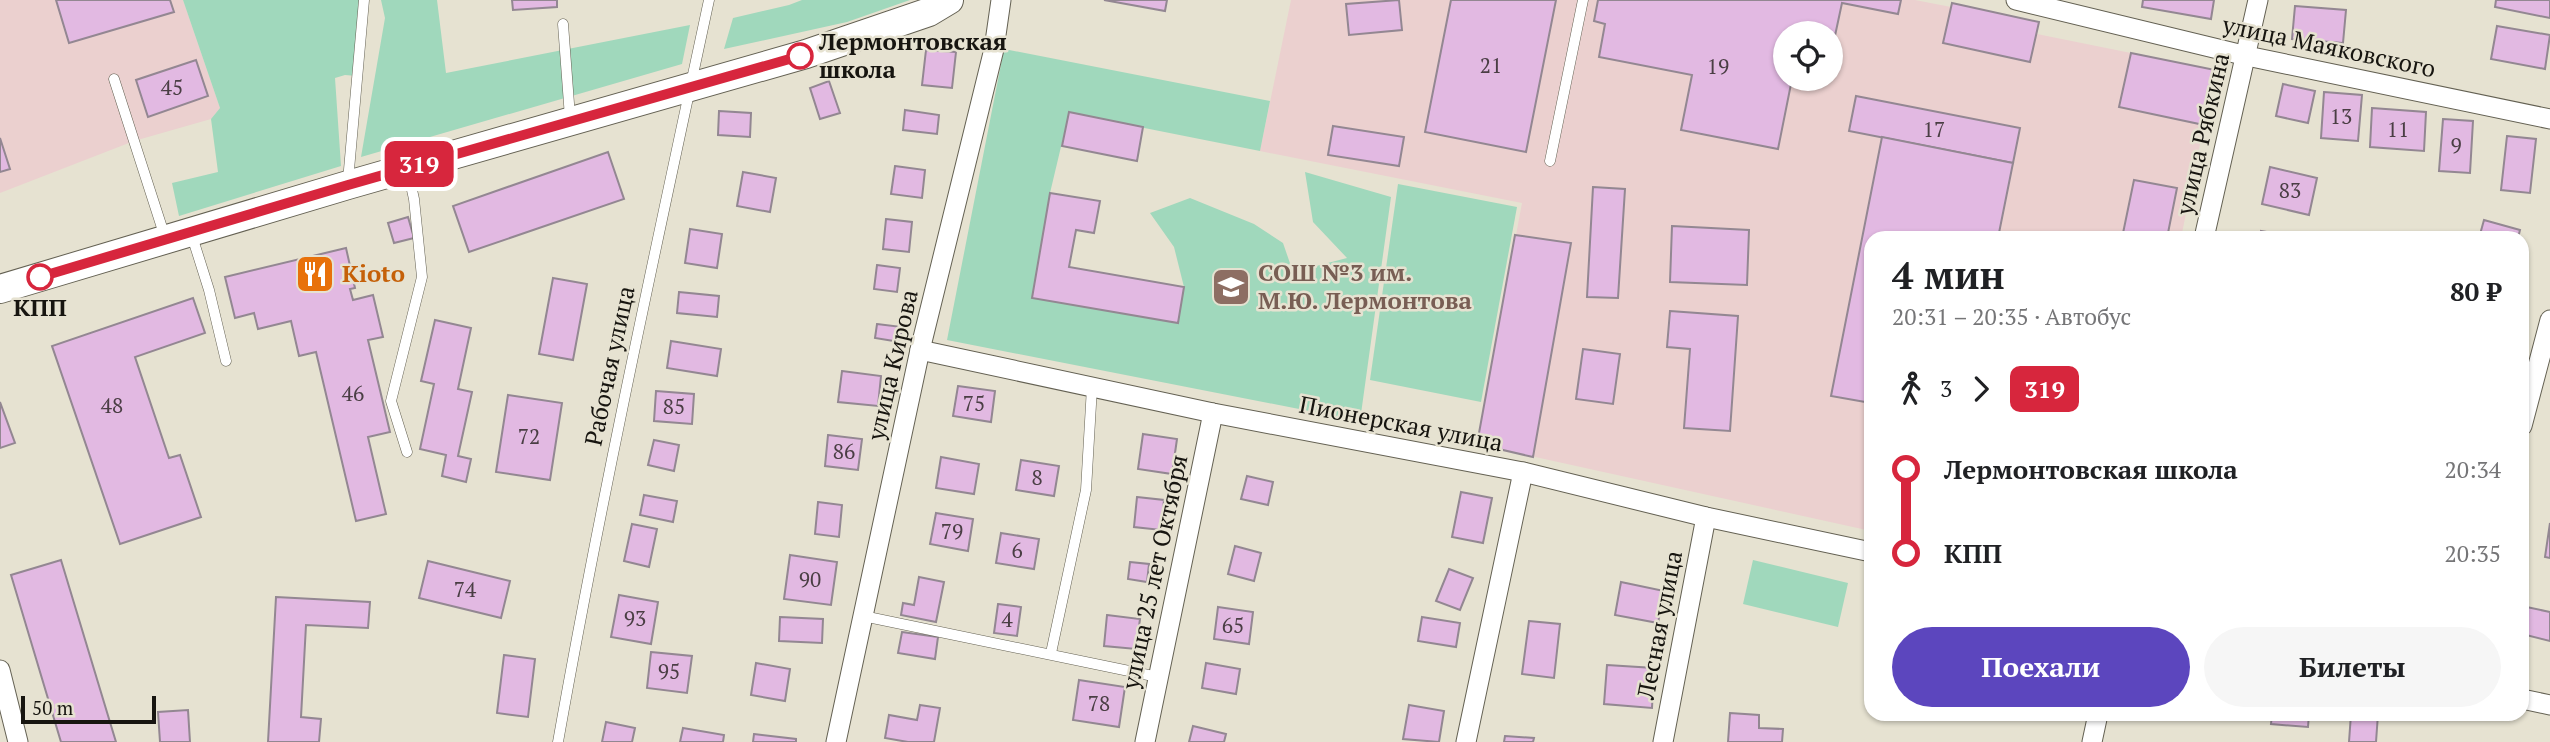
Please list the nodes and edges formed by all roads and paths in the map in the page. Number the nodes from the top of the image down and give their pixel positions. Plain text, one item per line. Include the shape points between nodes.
1 (364, 0) edge
2 (709, 0) edge
3 (949, 0) edge
4 (1001, 0) edge
5 (1583, 0) edge
6 (2016, 0) edge
7 (2258, 0) edge
8 (563, 24) dead end
9 (2247, 56) junction
10 (114, 79) dead end
11 (690, 87) junction
12 (2550, 119) edge
13 (570, 121) junction
14 (1549, 161) dead end
15 (407, 168) junction
16 (348, 185) junction
17 (2206, 231) edge
18 (179, 237) junction
19 (0, 289) edge
20 (2550, 320) edge
21 (920, 350) junction
22 (226, 361) dead end
23 (1092, 387) junction
24 (2529, 400) edge
25 (1213, 413) junction
26 (407, 452) dead end
27 (1523, 472) junction
28 (1706, 517) junction
29 (1864, 551) edge
30 (863, 616) junction
31 (1051, 653) junction
32 (0, 670) edge
33 (1158, 677) junction
34 (2529, 700) edge
35 (2550, 705) edge
36 (2096, 721) edge
37 (18, 742) edge
38 (558, 742) edge
39 (836, 742) edge
40 (1145, 742) edge
41 (1466, 742) edge
42 (1662, 742) edge
43 (2092, 742) edge

1 - 16 lane
2 - 11 lane, Рабочая улица
3 - 11 main road via 929,12 806,54
4 - 21 street, улица Кирова via 994,48
5 - 14 lane
6 - 9 street, улица Маяковского
7 - 9 street, улица Рябкина
8 - 13 lane
9 - 12 street, улица Маяковского
9 - 17 street, улица Рябкина
10 - 18 lane
11 - 13 main road
11 - 38 lane, Рабочая улица
13 - 15 main road
15 - 16 main road
15 - 26 lane via 422,277 391,401
16 - 18 main road
18 - 19 main road
18 - 22 lane via 209,290
20 - 24 street
21 - 23 street, Пионерская улица
21 - 30 street, улица Кирова
23 - 25 street, Пионерская улица
23 - 31 lane via 1086,490
25 - 27 street, Пионерская улица
25 - 33 street, улица 25 лет Октября
27 - 28 street, Пионерская улица
27 - 41 street
28 - 29 street, Пионерская улица
28 - 42 street, Лесная улица
30 - 31 lane
30 - 39 street, улица Кирова
31 - 33 lane
32 - 37 street
33 - 40 street, улица 25 лет Октября
34 - 35 street
36 - 43 street

